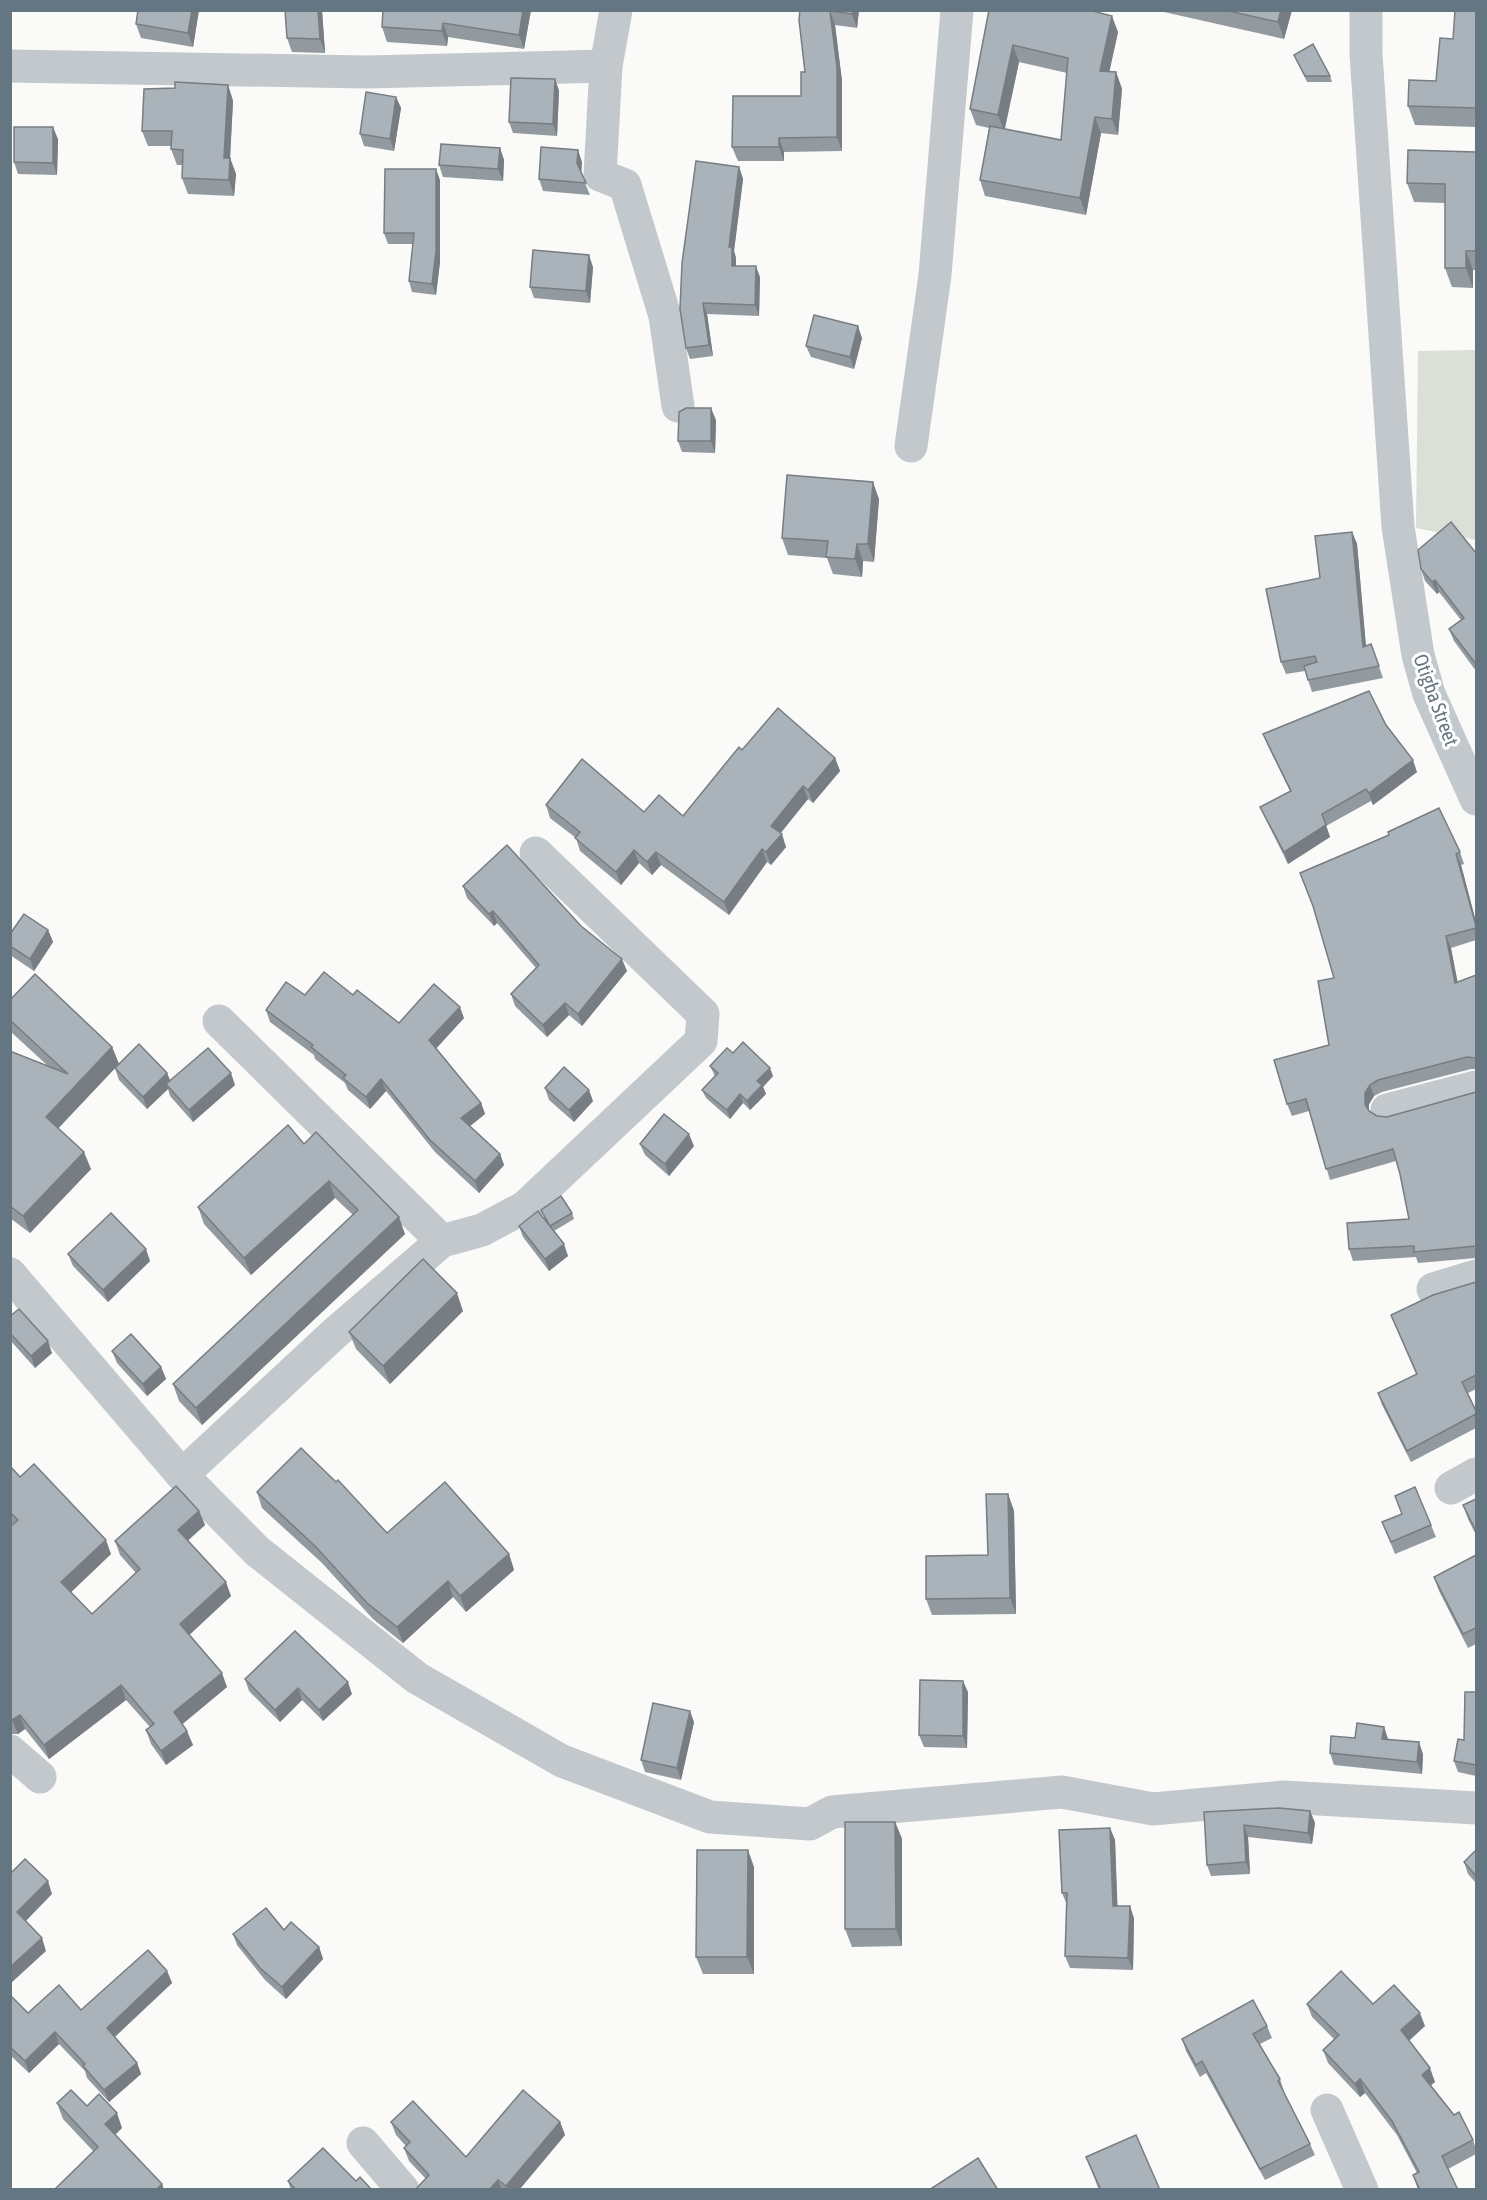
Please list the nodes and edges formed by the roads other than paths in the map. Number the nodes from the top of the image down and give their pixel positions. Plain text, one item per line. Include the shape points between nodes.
1 (616, 10) edge
2 (957, 10) edge
3 (1366, 10) edge
4 (10, 66) edge
5 (606, 66) junction
6 (678, 406) dead end
7 (911, 446) dead end
8 (1476, 799) edge
9 (536, 853) dead end
10 (219, 1021) dead end
11 (1476, 1087) edge
12 (1387, 1110) dead end
13 (442, 1241) junction
14 (10, 1274) edge
15 (1476, 1276) edge
16 (1433, 1289) dead end
17 (182, 1475) junction
18 (10, 1751) edge
19 (40, 1777) dead end
20 (1476, 1808) edge
21 (1327, 2110) dead end
22 (363, 2143) dead end
23 (403, 2190) edge
24 (1362, 2190) edge

1 - 5 street
2 - 7 street via 935,275
3 - 8 street, Otigba Street via 1398,527 1418,655 1429,694
4 - 5 street via 367,72
5 - 6 street via 600,175 625,185 665,316
9 - 13 street via 704,1014 700,1041 525,1207 482,1230
10 - 13 street
11 - 12 street
13 - 17 street via 335,1333
14 - 17 street
15 - 16 street
17 - 20 street via 257,1551 417,1678 562,1761 710,1817 810,1824 832,1812 1062,1792 1153,1809 1284,1797
18 - 19 street
21 - 24 street
22 - 23 street

